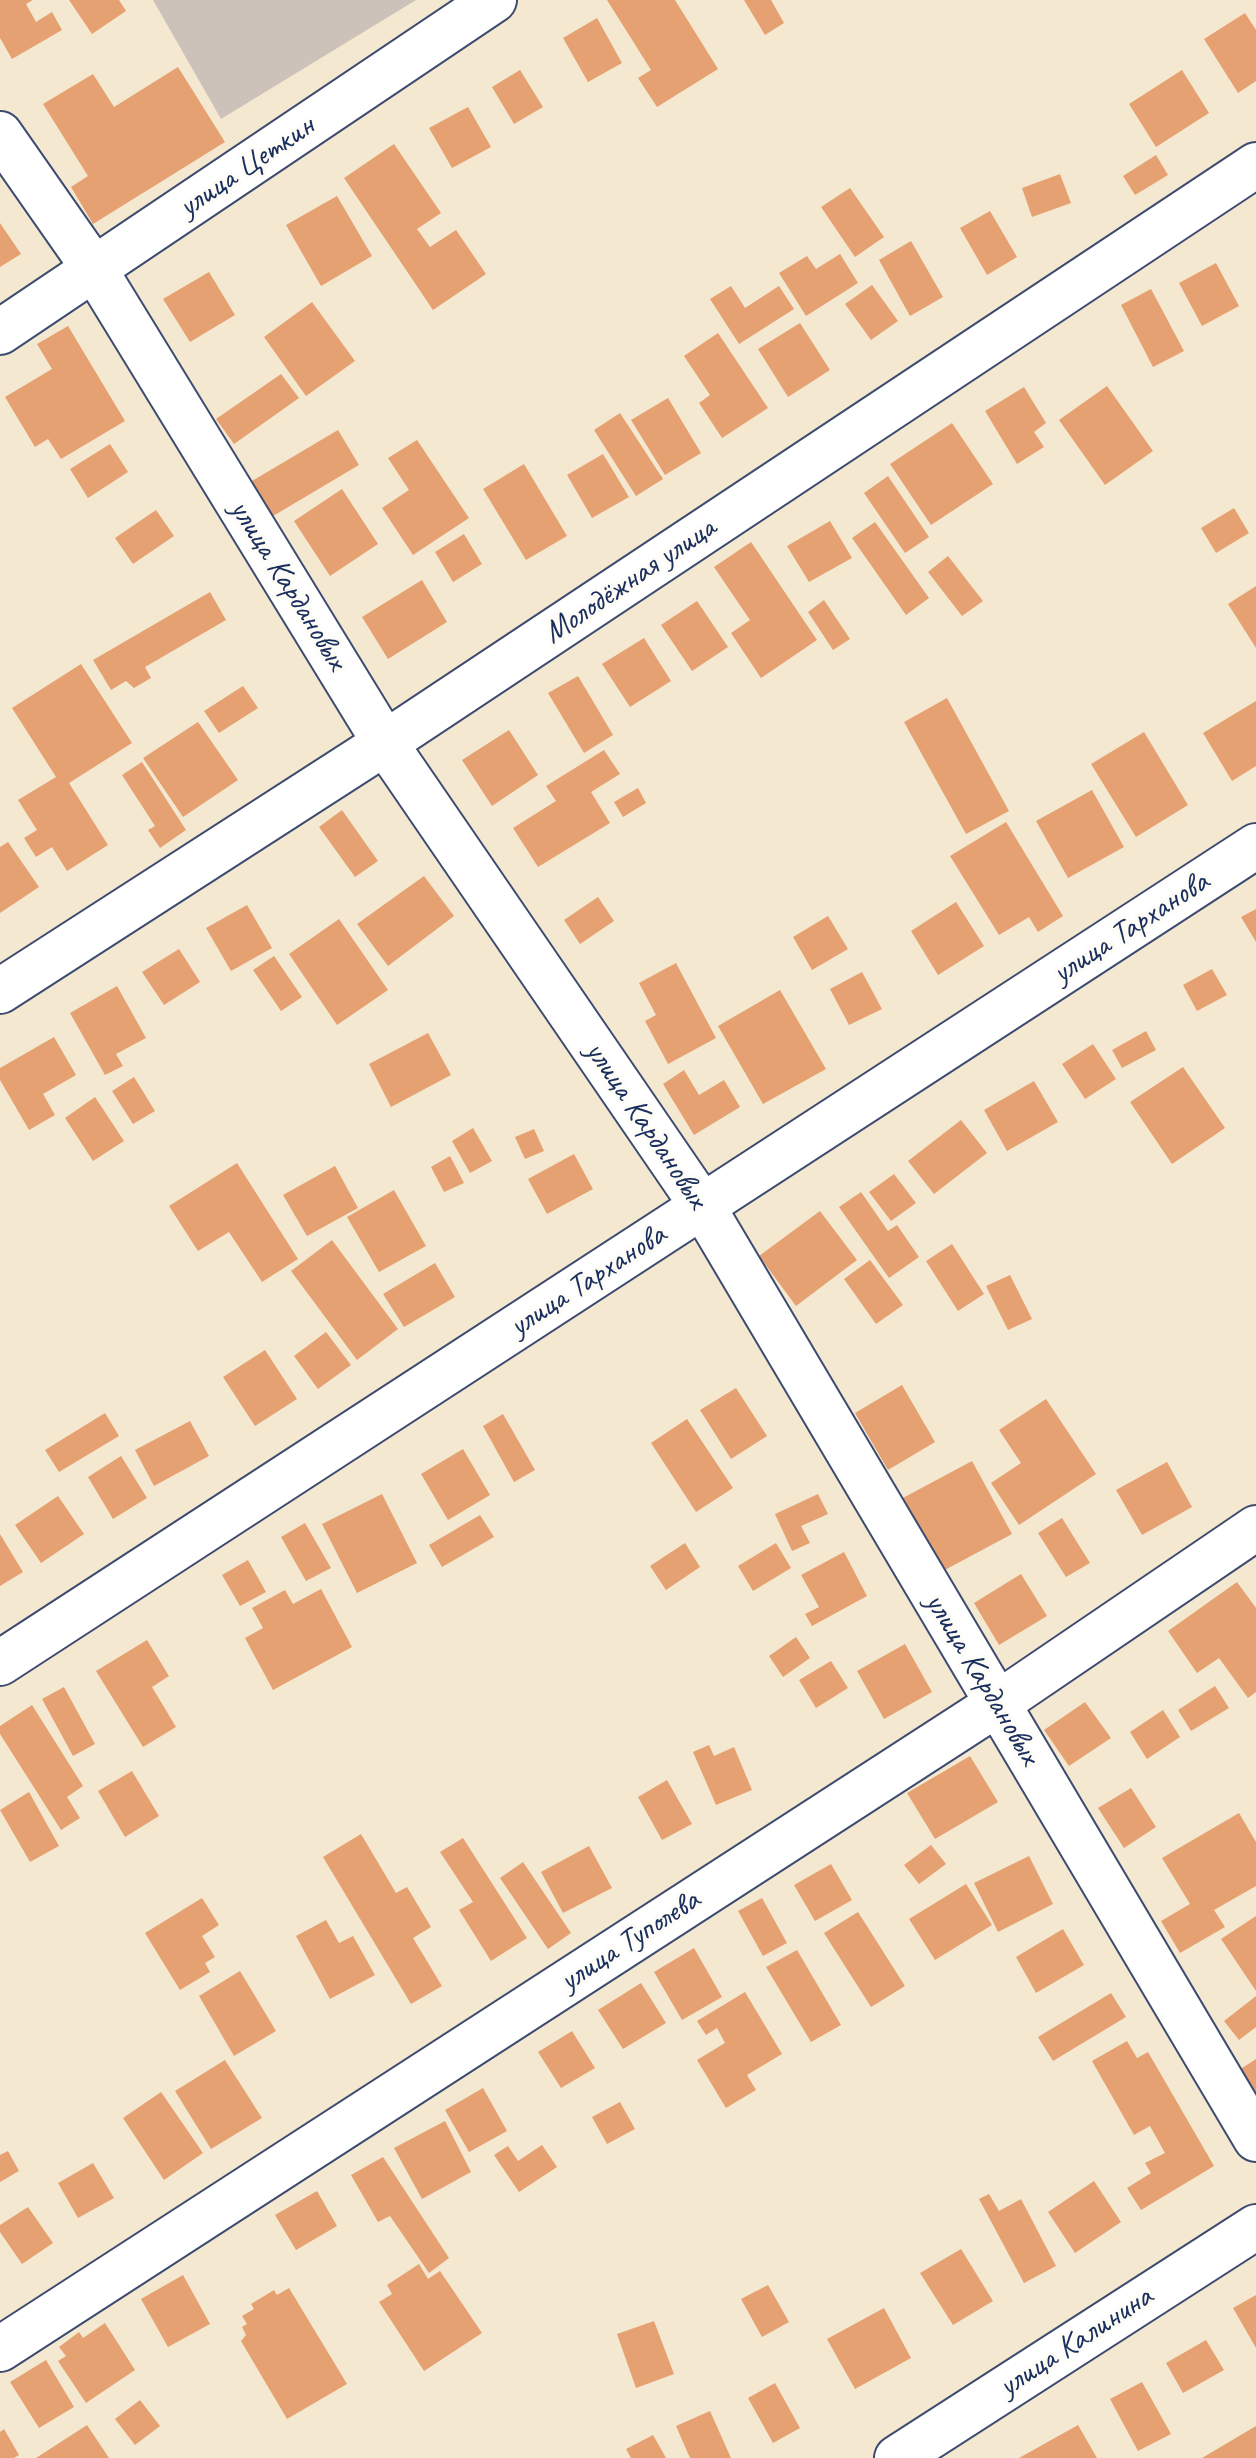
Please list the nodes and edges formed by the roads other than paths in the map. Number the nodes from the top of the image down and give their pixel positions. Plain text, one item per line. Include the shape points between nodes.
1 (494, 0) edge
2 (0, 134) edge
3 (1256, 165) edge
4 (95, 270) junction
5 (0, 332) edge
6 (385, 743) junction
7 (1256, 846) edge
8 (0, 991) edge
9 (703, 1207) junction
10 (1256, 1528) edge
11 (0, 1663) edge
12 (997, 1704) junction
13 (1256, 2139) edge
14 (1256, 2227) edge
15 (0, 2349) edge
16 (897, 2458) edge

1 - 4 street, улица Цеткин
2 - 4 street, улица Кардановых
3 - 6 street, Молодёжная улица
4 - 5 street, улица Цеткин
4 - 6 street, улица Кардановых
6 - 8 street, Молодёжная улица
6 - 9 street, улица Кардановых
7 - 9 street, улица Тарханова
9 - 11 street, улица Тарханова
9 - 12 street, улица Кардановых
10 - 12 street, улица Туполева
12 - 13 street, улица Кардановых
12 - 15 street, улица Туполева
14 - 16 street, улица Калинина

